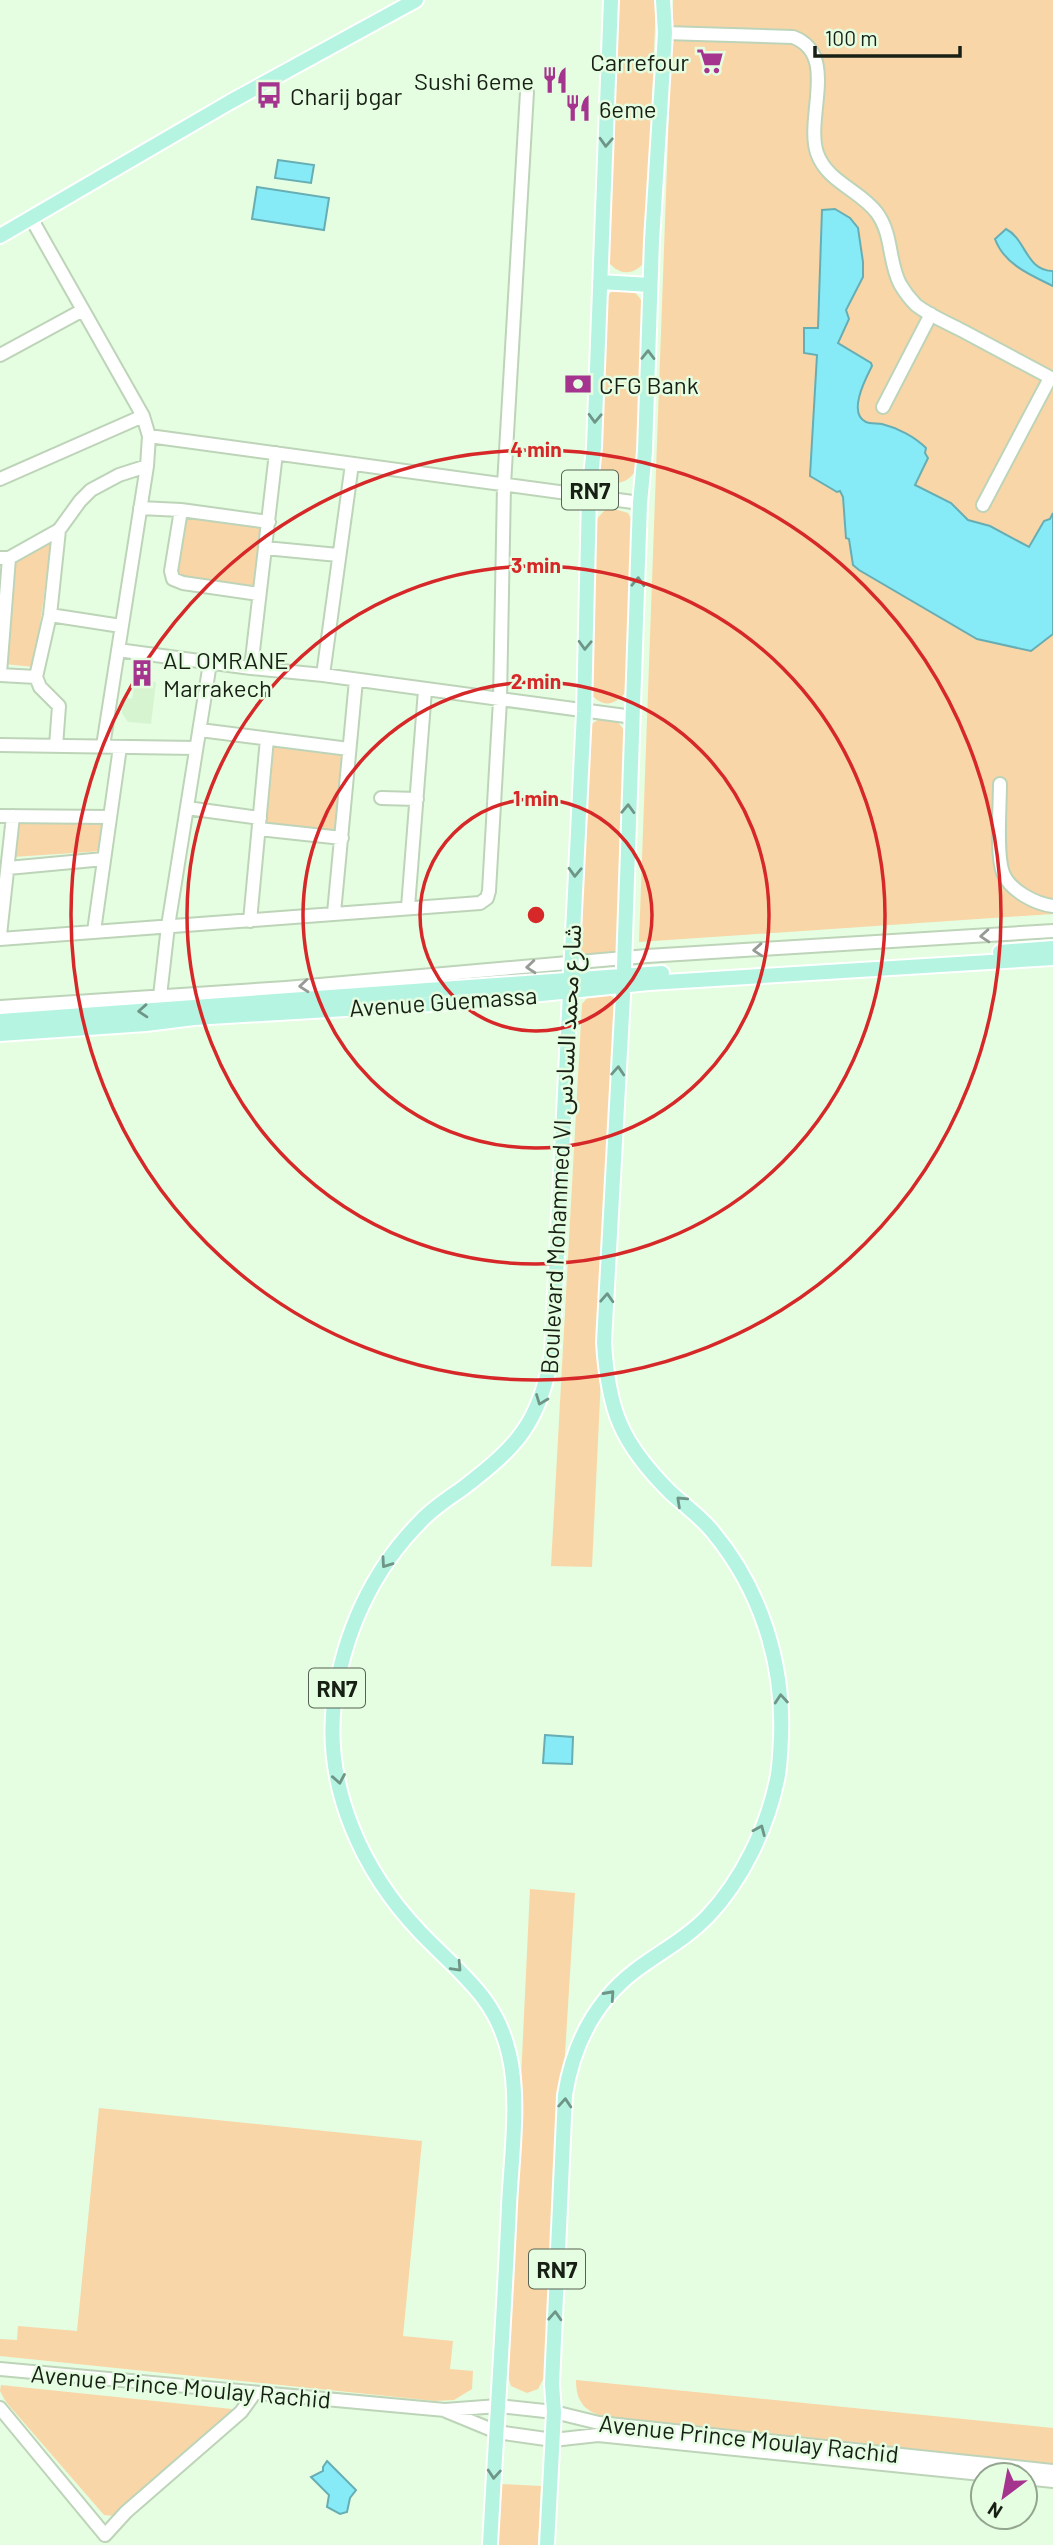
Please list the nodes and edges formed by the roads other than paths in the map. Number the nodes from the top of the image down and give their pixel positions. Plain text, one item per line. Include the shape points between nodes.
1 (416, 0) edge
2 (611, 0) edge
3 (663, 0) edge
4 (665, 33) junction
5 (527, 92) dead end
6 (31, 218) junction
7 (0, 236) edge
8 (600, 282) junction
9 (650, 285) junction
10 (83, 310) junction
11 (931, 314) junction
12 (0, 355) edge
13 (1052, 378) edge
14 (883, 407) dead end
15 (143, 416) junction
16 (149, 436) junction
17 (276, 453) junction
18 (352, 464) junction
19 (147, 466) junction
20 (0, 479) edge
21 (504, 485) junction
22 (589, 496) junction
23 (640, 503) junction
24 (983, 505) dead end
25 (140, 508) junction
26 (181, 510) junction
27 (269, 522) junction
28 (59, 530) junction
29 (265, 548) junction
30 (338, 555) junction
31 (4, 558) edge
32 (259, 594) junction
33 (50, 615) junction
34 (121, 626) junction
35 (118, 650) junction
36 (210, 663) junction
37 (251, 668) junction
38 (0, 674) edge
39 (323, 675) junction
40 (36, 677) junction
41 (356, 680) junction
42 (425, 690) junction
43 (500, 700) junction
44 (584, 712) junction
45 (634, 718) junction
46 (200, 730) junction
47 (267, 739) junction
48 (0, 745) edge
49 (56, 746) junction
50 (103, 746) junction
51 (120, 747) junction
52 (196, 747) junction
53 (349, 749) junction
54 (1000, 784) dead end
55 (381, 798) dead end
56 (416, 799) junction
57 (187, 808) junction
58 (6, 817) edge
59 (110, 817) junction
60 (259, 824) junction
61 (342, 838) junction
62 (104, 859) junction
63 (8, 868) junction
64 (1053, 906) edge
65 (408, 908) junction
66 (334, 913) junction
67 (250, 921) junction
68 (168, 926) junction
69 (1053, 931) edge
70 (94, 932) junction
71 (0, 937) edge
72 (1053, 948) edge
73 (624, 958) junction
74 (1053, 958) edge
75 (572, 964) junction
76 (624, 981) junction
77 (571, 985) junction
78 (160, 996) junction
79 (0, 1007) edge
80 (0, 1021) edge
81 (0, 1034) edge
82 (0, 2369) edge
83 (254, 2395) junction
84 (498, 2406) junction
85 (0, 2408) edge
86 (445, 2410) junction
87 (554, 2412) junction
88 (496, 2432) junction
89 (553, 2440) junction
90 (1053, 2471) edge
91 (969, 2473) edge
92 (104, 2540) edge
93 (490, 2545) edge
94 (547, 2545) edge

1 - 6 main road
2 -> 8 main road, Boulevard Mohammed VI شارع محمد السادس / RN7
3 - 4 main road, RN7
4 - 9 main road, RN7
4 - 11 street via 804,41 816,59 817,155 826,169 877,213 890,238 900,283 909,297
5 - 21 street
6 - 7 main road
6 - 10 street
8 - 9 main road
8 -> 22 main road, Boulevard Mohammed VI شارع محمد السادس / RN7
23 -> 9 main road, RN7
10 - 12 street
10 - 15 street
11 - 13 street
11 - 14 street
13 - 24 street
15 - 16 street
15 - 20 street
16 - 17 street
16 - 19 street
17 - 18 street
17 - 27 street
18 - 21 street
18 - 30 street
19 - 25 street
19 - 28 street via 90,491
21 - 22 street
21 - 43 street
22 - 23 street
22 -> 44 main road, Boulevard Mohammed VI شارع محمد السادس / RN7
45 -> 23 main road, RN7
25 - 26 street
25 - 34 street
26 - 27 street
26 - 32 street via 173,579
27 - 29 street
28 - 31 street
28 - 33 street
29 - 30 street
29 - 32 street
30 - 39 street
31 - 38 street
32 - 37 street
33 - 34 street
33 - 40 street
34 - 35 street
35 - 36 street
35 - 50 street
36 - 37 street
36 - 46 street
37 - 39 street
38 - 40 street
39 - 41 street
40 - 49 street via 59,706
41 - 42 street
41 - 53 street
42 - 43 street
42 - 56 street
43 - 44 street
43 - 65 street via 486,898 480,903
44 - 45 street
44 -> 75 main road, Boulevard Mohammed VI شارع محمد السادس / RN7
73 -> 45 main road, RN7
46 - 47 street
46 - 52 street
47 - 53 street
47 - 60 street
48 - 49 street
49 - 50 street
50 - 51 street
51 - 52 street
51 - 59 street
52 - 57 street
53 - 61 street
54 - 64 street via 1004,875 1024,895
55 - 56 street
56 - 65 street
57 - 60 street
57 - 68 street
58 - 59 street
58 - 63 street
59 - 62 street
60 - 61 street
60 - 67 street
61 - 66 street
62 - 63 street
62 - 70 street
63 - 71 street
65 - 66 street
66 - 67 street
67 - 68 street
68 - 70 street
68 - 78 street
69 -> 73 street, Avenue Guemassa
70 - 71 street
72 - 76 main road, Avenue Guemassa
73 - 75 street, Avenue Guemassa
73 - 76 main road, RN7
74 - 76 main road, Avenue Guemassa
75 - 77 main road, Boulevard Mohammed VI شارع محمد السادس / RN7
75 -> 78 street, Avenue Guemassa
76 - 77 main road, Avenue Guemassa
87 -> 76 main road, RN7 via 551,2384 565,2095 576,2048 609,1994 708,1917 726,1894 762,1828 779,1767 781,1699 768,1628 712,1530 645,1466 609,1397 604,1342
77 -> 80 main road, Avenue Guemassa
77 - 81 main road, Avenue Guemassa via 464,1002
77 -> 84 main road, Boulevard Mohammed VI شارع محمد السادس / RN7 via 556,1303 545,1387 535,1414 504,1454 422,1520 387,1560 351,1630 334,1706 338,1778 363,1854 401,1911 482,1996 500,2026 509,2054 512,2156
78 - 79 street, Avenue Guemassa
82 - 83 street, Avenue Prince Moulay Rachid
83 - 86 street, Avenue Prince Moulay Rachid
83 - 92 street via 228,2424 126,2512
84 - 86 street, Avenue Prince Moulay Rachid
84 - 87 street, Avenue Prince Moulay Rachid
84 - 88 main road, Boulevard Mohammed VI شارع محمد السادس / RN7
85 - 92 street
86 - 88 street, Avenue Prince Moulay Rachid
87 - 89 main road, RN7
87 - 90 street, Avenue Prince Moulay Rachid via 599,2423
88 - 89 street, Avenue Prince Moulay Rachid
88 -> 93 main road, Boulevard Mohammed VI شارع محمد السادس / RN7
89 - 91 street, Avenue Prince Moulay Rachid via 598,2435
89 - 94 main road, RN7

